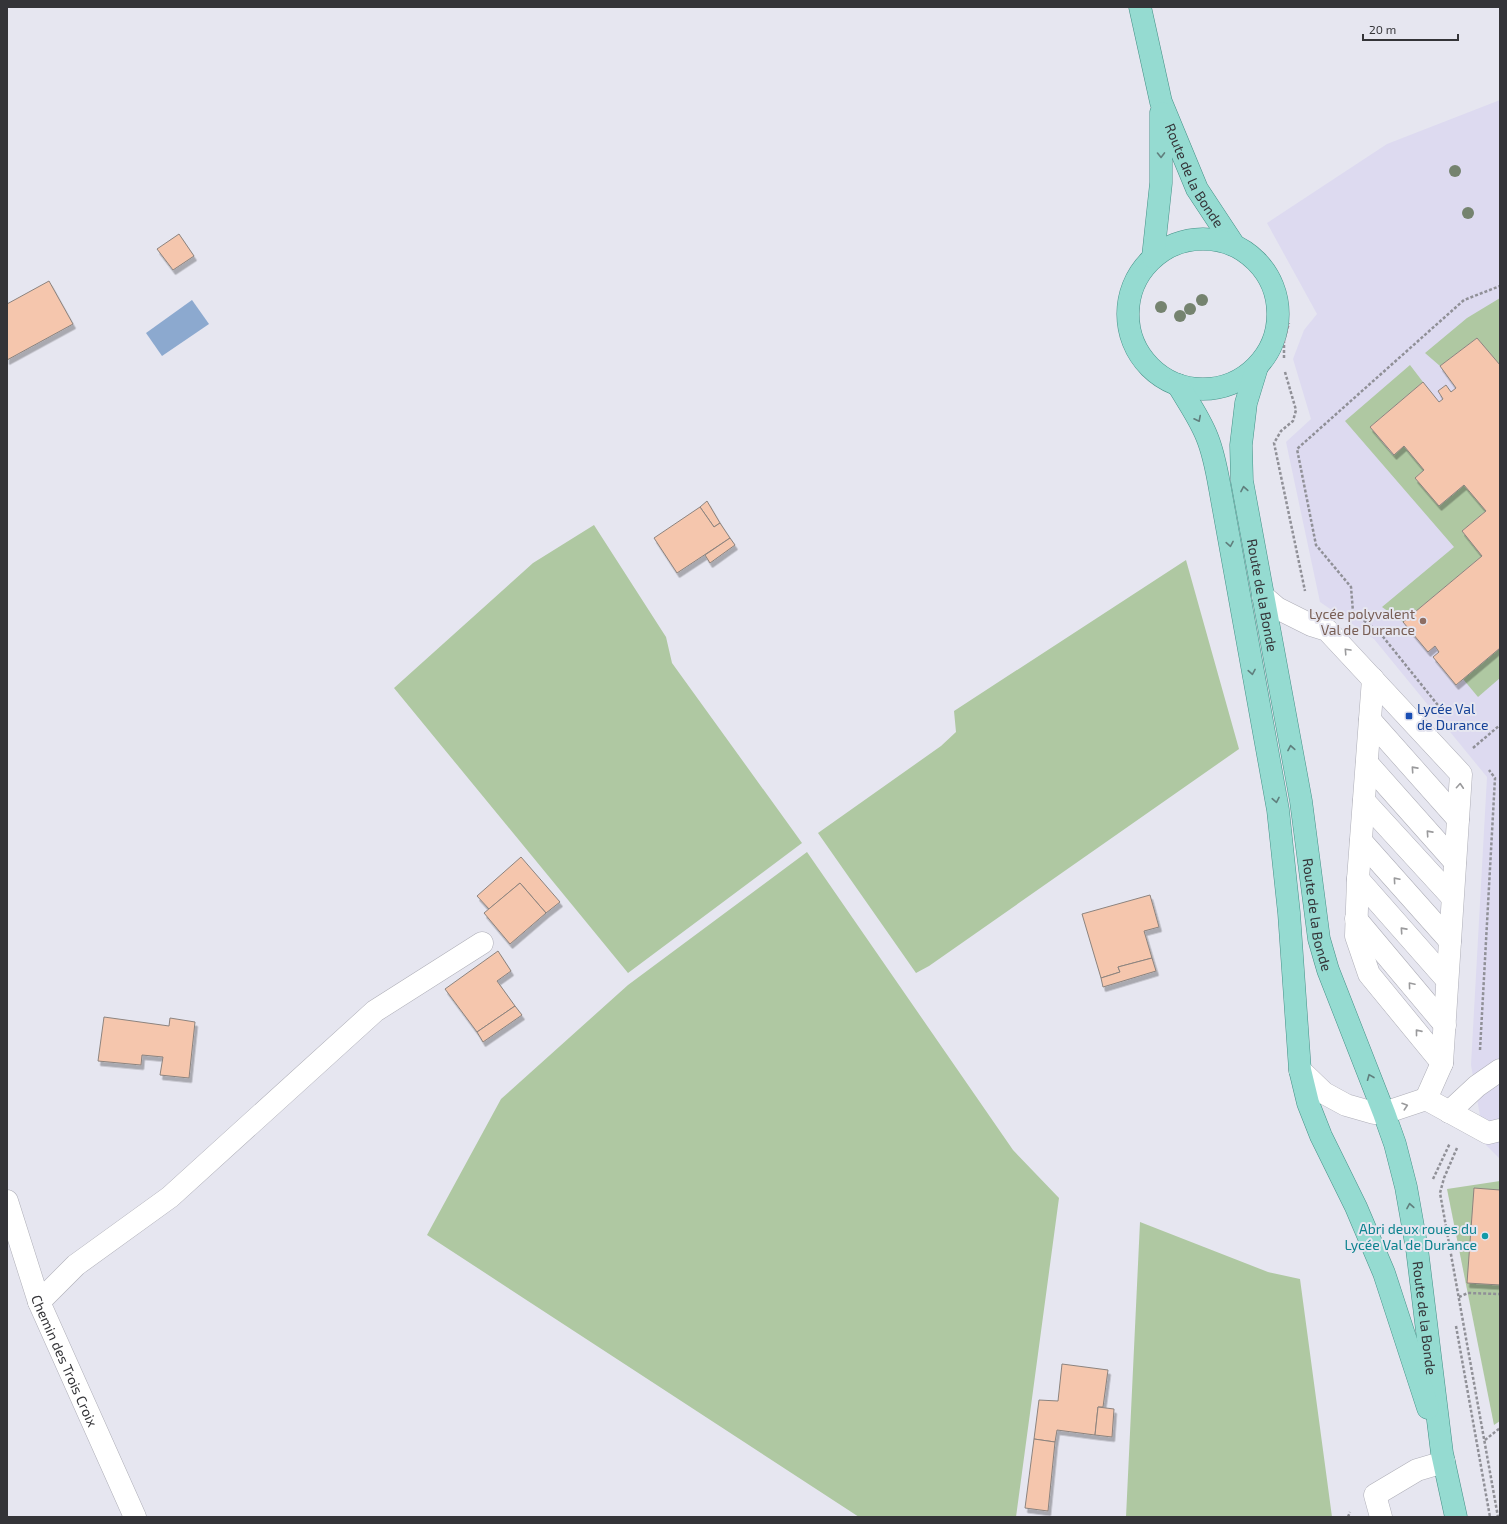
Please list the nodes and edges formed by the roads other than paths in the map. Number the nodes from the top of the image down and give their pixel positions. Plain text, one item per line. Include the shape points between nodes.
1 (1140, 7) edge
2 (1160, 102) junction
3 (1234, 245) junction
4 (1153, 257) junction
5 (1257, 367) junction
6 (1178, 385) junction
7 (1263, 596) junction
8 (1373, 679) junction
9 (1370, 720) junction
10 (1367, 763) junction
11 (1364, 801) junction
12 (1458, 819) junction
13 (1361, 840) junction
14 (1455, 862) junction
15 (1358, 879) junction
16 (1452, 897) junction
17 (1356, 919) junction
18 (1450, 941) junction
19 (482, 943) dead end
20 (1447, 980) junction
21 (1445, 1026) junction
22 (1442, 1062) junction
23 (1300, 1070) junction
24 (1500, 1070) edge
25 (1426, 1099) junction
26 (1449, 1112) junction
27 (1384, 1113) junction
28 (1500, 1130) edge
29 (7, 1201) edge
30 (39, 1302) junction
31 (1443, 1458) junction
32 (135, 1517) edge
33 (1381, 1517) edge
34 (1456, 1517) edge

1 - 2 main road, Route de la Bonde
2 - 3 main road, Route de la Bonde via 1197,189
2 -> 4 main road, Route de la Bonde via 1161,183
3 - 4 main road via 1206,238 1178,243
3 - 5 main road via 1254,258 1268,274 1276,294 1279,315 1276,336 1268,353
4 - 6 main road via 1136,277 1128,302 1129,328 1138,353 1155,372
5 - 6 main road via 1234,383 1206,389
7 -> 5 main road, Route de la Bonde via 1242,481 1241,445 1246,403
6 -> 23 main road, Route de la Bonde via 1207,437 1215,462 1278,810 1289,913
8 -> 7 street via 1327,630 1277,608
27 -> 7 main road, Route de la Bonde via 1328,970 1319,939 1300,801
8 - 9 street
12 -> 8 street via 1461,774
9 - 10 street
12 -> 9 street
10 - 11 street
14 -> 10 street
11 - 13 street
11 - 16 street
12 - 14 street
13 - 15 street
18 -> 13 street
14 - 16 street
15 - 17 street
20 -> 15 street
16 - 18 street
21 -> 17 street
22 -> 17 street via 1369,974 1356,936
18 - 20 street
19 - 30 street via 375,1011 170,1197 76,1265
20 - 21 street
21 - 22 street
22 - 25 street
23 - 27 street via 1324,1093 1346,1105
23 - 31 main road, Route de la Bonde via 1308,1103 1321,1136 1356,1207 1384,1273
24 - 26 street via 1477,1086
25 - 26 street
27 -> 25 street
26 - 28 street via 1488,1132
31 -> 27 main road, Route de la Bonde via 1419,1264 1406,1187
29 - 30 street, Chemin des Trois Croix
30 - 32 street, Chemin des Trois Croix
31 - 33 street via 1375,1495
31 - 34 main road, Route de la Bonde

